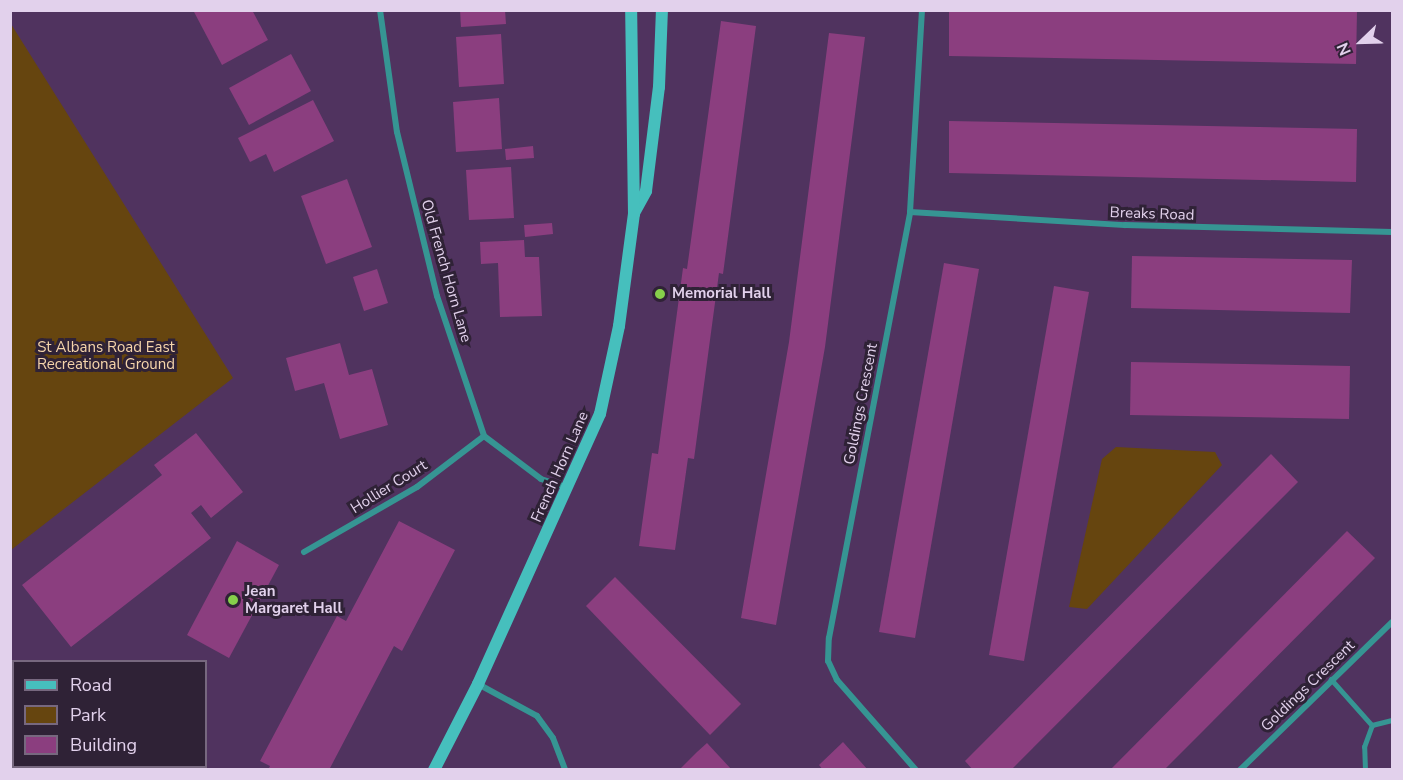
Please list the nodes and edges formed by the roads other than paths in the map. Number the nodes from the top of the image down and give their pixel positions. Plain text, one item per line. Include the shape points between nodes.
1 (380, 10) edge
2 (631, 10) edge
3 (662, 10) edge
4 (922, 10) edge
5 (910, 212) junction
6 (634, 214) junction
7 (1392, 232) edge
8 (484, 436) junction
9 (569, 489) junction
10 (304, 552) dead end
11 (1392, 622) edge
12 (1331, 679) junction
13 (478, 684) junction
14 (1392, 720) edge
15 (1372, 725) junction
16 (434, 770) edge
17 (565, 770) edge
18 (916, 770) edge
19 (1240, 770) edge
20 (1365, 770) edge

1 - 8 street, Old French Horn Lane via 397,132 437,296
2 - 6 main road, French Horn Lane
3 - 6 main road, French Horn Lane via 659,87 646,191
4 - 5 street, Goldings Crescent
5 - 7 street, Breaks Road via 1125,225
5 - 18 street, Goldings Crescent via 829,638 828,661 837,680
6 - 9 main road, French Horn Lane via 619,326 600,414
8 - 9 street via 541,479
8 - 10 street, Hollier Court via 417,487
9 - 13 main road, French Horn Lane
11 - 12 street, Goldings Crescent
12 - 15 lane
12 - 19 street, Goldings Crescent
13 - 16 main road, French Horn Lane
13 - 17 street via 537,716 553,738
14 - 15 lane
15 - 20 lane via 1364,747

